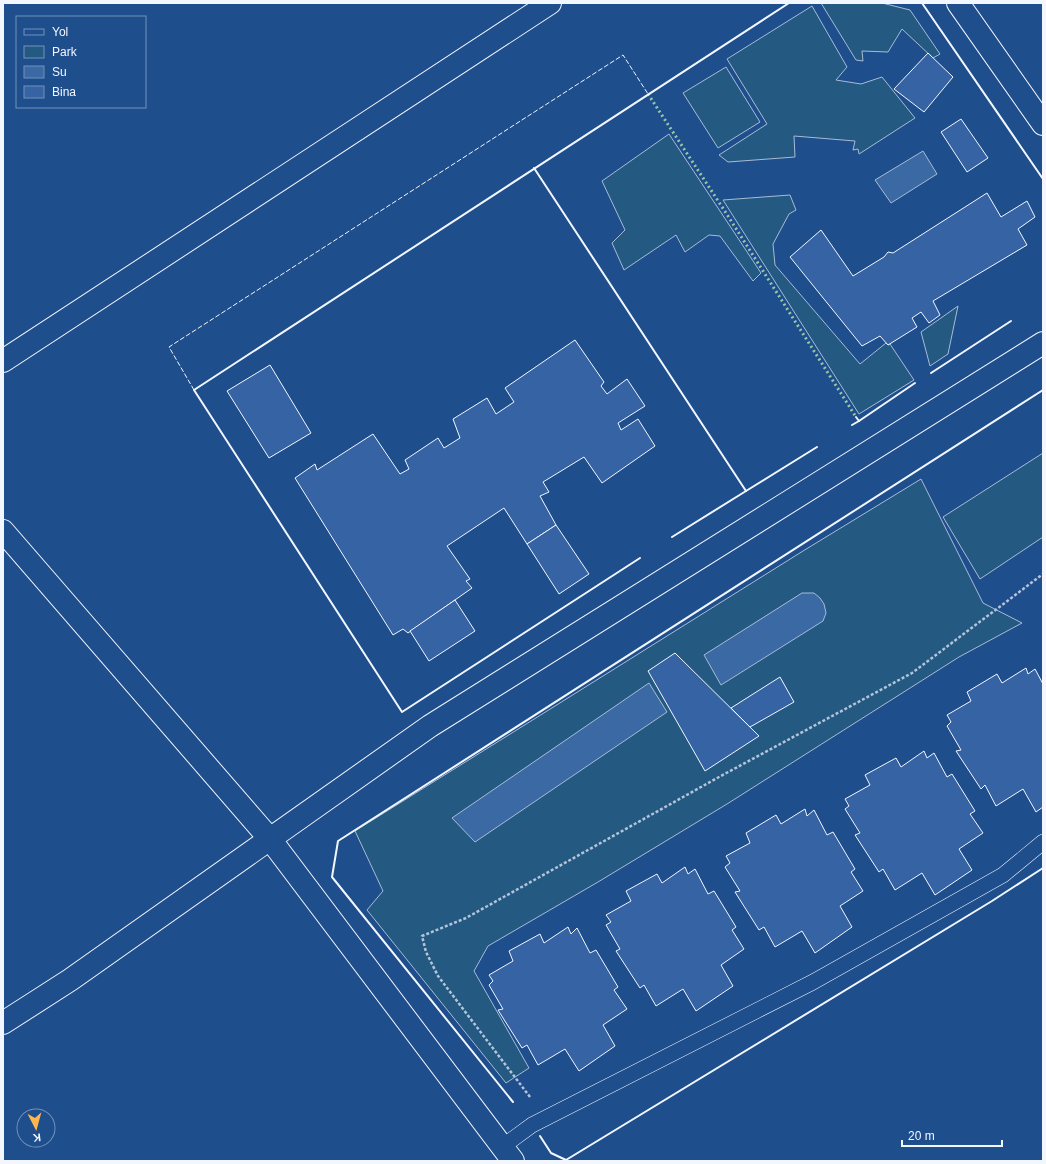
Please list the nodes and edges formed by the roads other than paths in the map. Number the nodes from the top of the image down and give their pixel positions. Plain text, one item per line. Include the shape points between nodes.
1 (550, 3) edge
2 (958, 3) edge
3 (1043, 124) edge
4 (1043, 343) edge
5 (3, 361) edge
6 (3, 531) edge
7 (270, 839) junction
8 (1043, 842) edge
9 (3, 1023) edge
10 (508, 1154) edge

1 - 5 street
2 - 3 street
4 - 7 street via 430,726
6 - 7 street
7 - 9 street via 70,980
7 - 10 street
8 - 10 lane via 1003,875 813,982 532,1125

